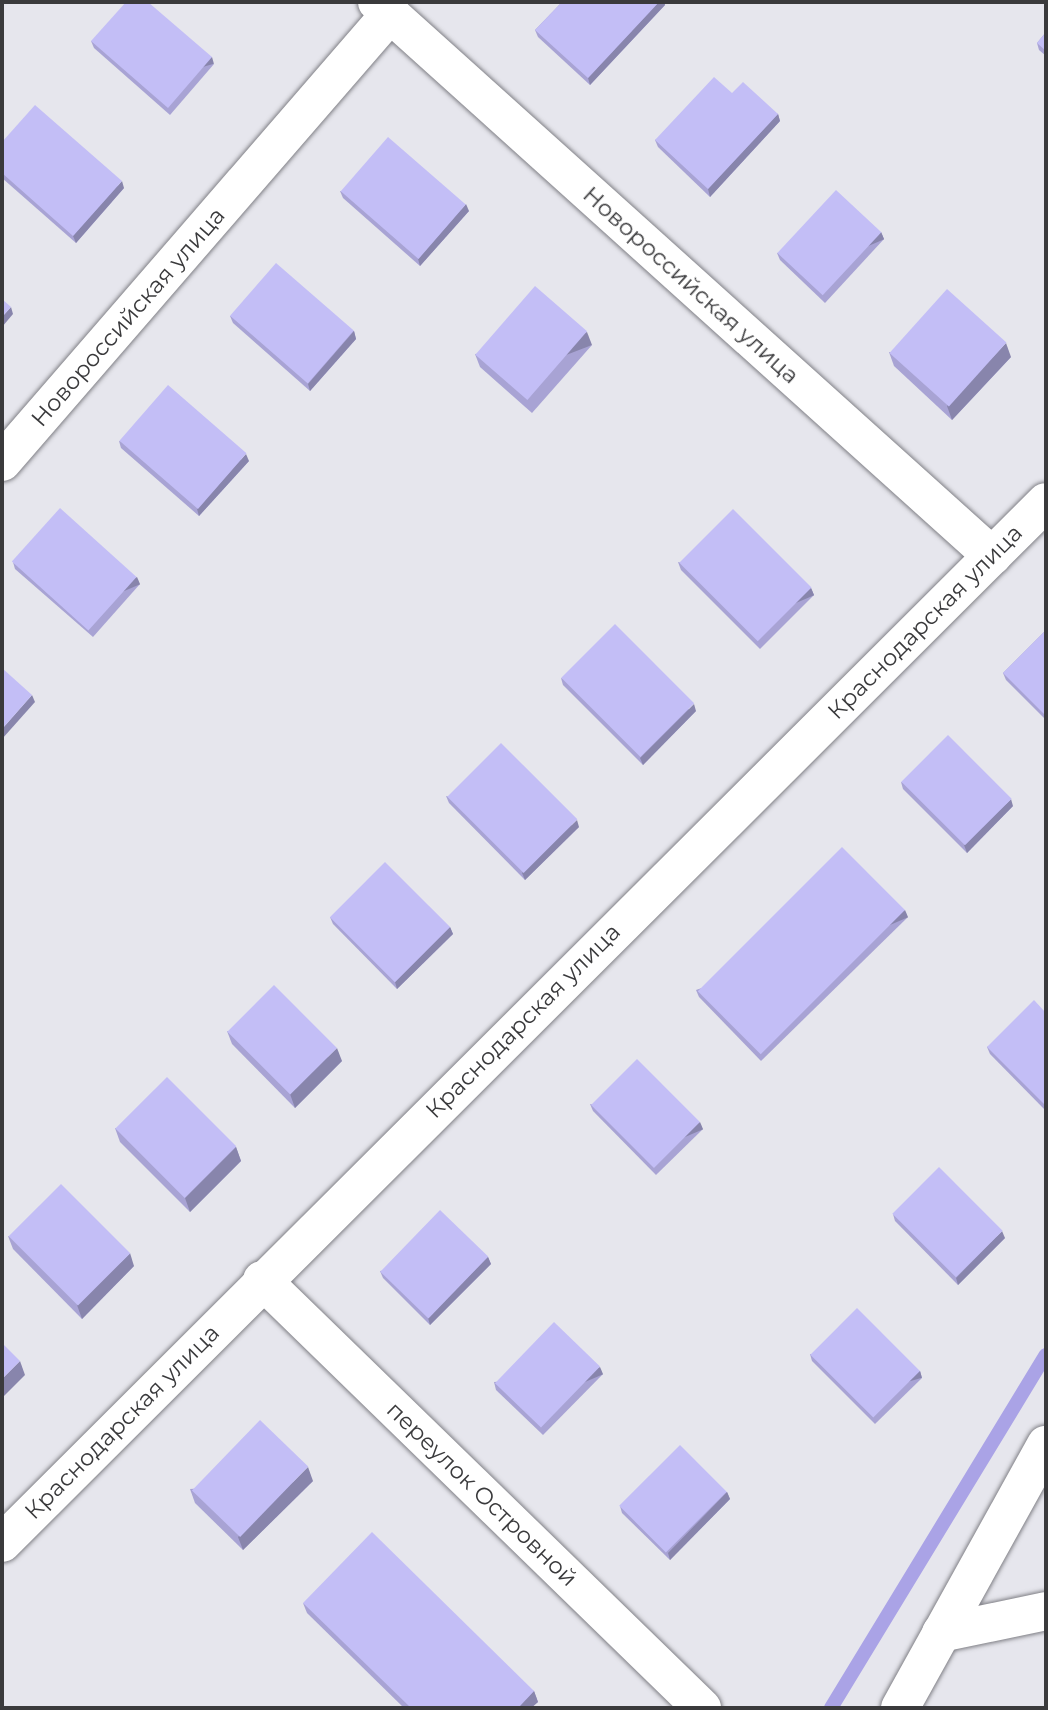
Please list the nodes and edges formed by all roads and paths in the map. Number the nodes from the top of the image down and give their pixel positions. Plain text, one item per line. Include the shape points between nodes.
1 (384, 8) edge
2 (2, 462) edge
3 (1046, 502) edge
4 (992, 556) junction
5 (262, 1280) junction
6 (1046, 1445) edge
7 (2, 1543) edge
8 (1046, 1611) edge
9 (941, 1633) junction
10 (702, 1708) edge
11 (900, 1708) edge

1 - 2 street, Новороссийская улица
1 - 4 street, Новороссийская улица
3 - 4 street, Краснодарская улица
4 - 5 street, Краснодарская улица
5 - 7 street, Краснодарская улица
5 - 10 street, переулок Островной
6 - 9 street
8 - 9 street
9 - 11 street

